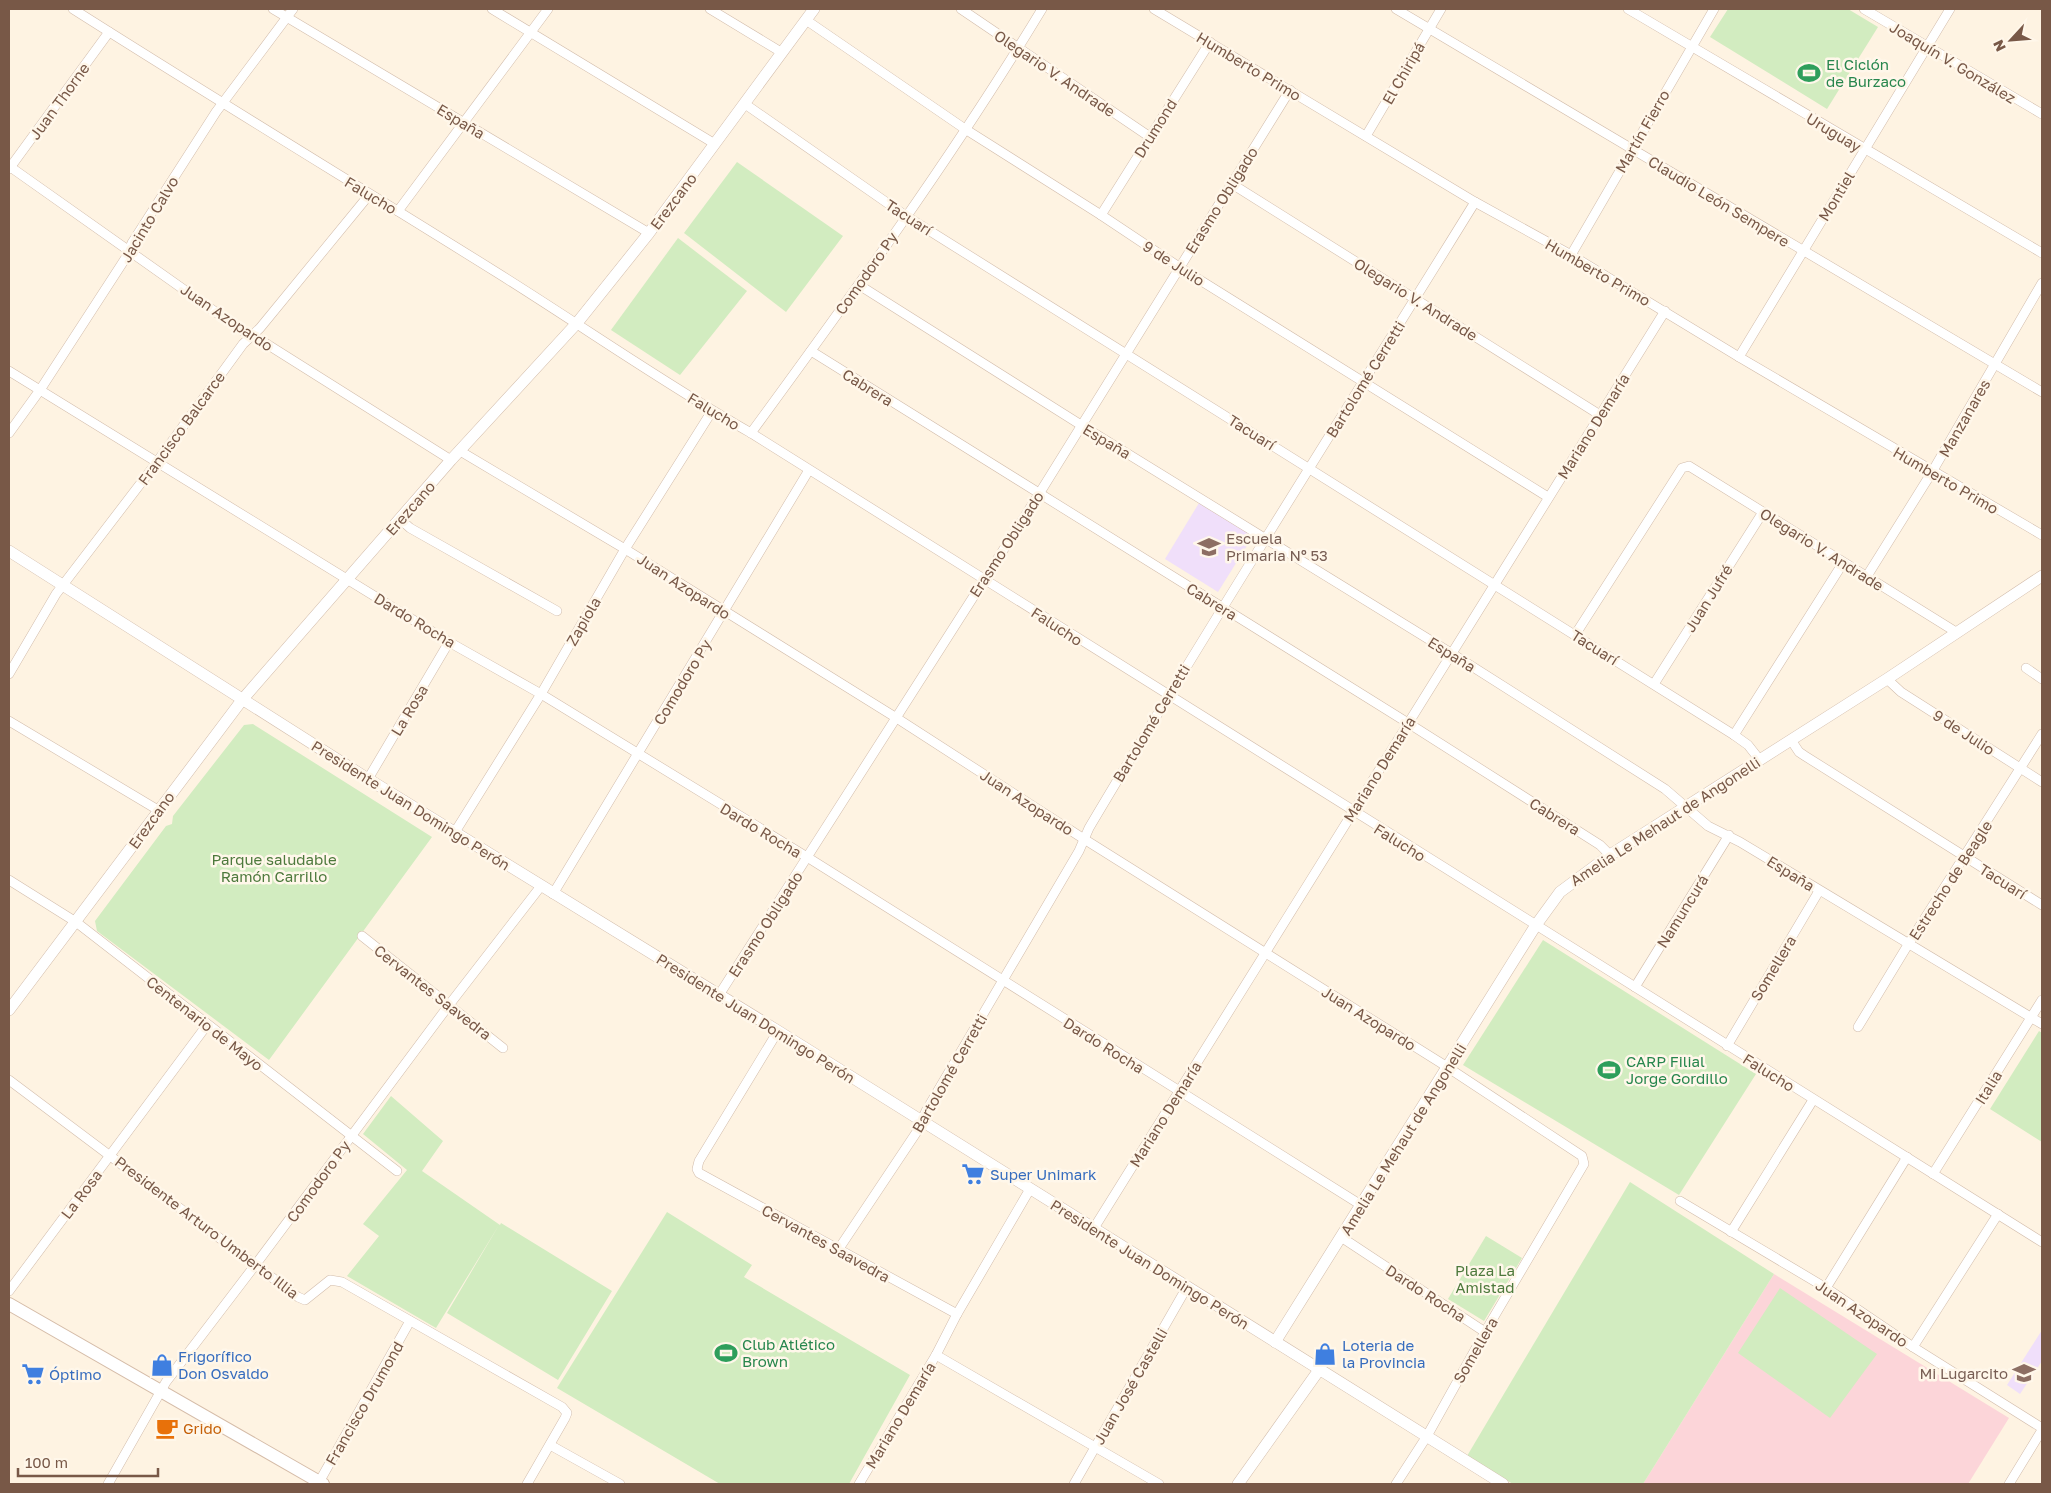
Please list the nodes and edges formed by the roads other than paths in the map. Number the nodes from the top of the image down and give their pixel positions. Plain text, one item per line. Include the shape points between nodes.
1 (73, 9) edge
2 (273, 9) edge
3 (293, 9) edge
4 (492, 9) edge
5 (548, 9) edge
6 (710, 9) edge
7 (814, 9) edge
8 (961, 9) edge
9 (1042, 9) edge
10 (1154, 9) edge
11 (1175, 9) edge
12 (1396, 9) edge
13 (1441, 9) edge
14 (1628, 9) edge
15 (1714, 9) edge
16 (1864, 9) edge
17 (1950, 9) edge
18 (287, 17) junction
19 (1169, 18) junction
20 (806, 20) junction
21 (1429, 28) junction
22 (109, 32) junction
23 (531, 32) junction
24 (1210, 42) junction
25 (1019, 47) junction
26 (1692, 47) junction
27 (1927, 47) junction
28 (781, 52) junction
29 (1290, 90) junction
30 (222, 104) junction
31 (745, 104) junction
32 (2042, 114) edge
33 (464, 123) junction
34 (965, 130) junction
35 (1366, 136) junction
36 (1150, 137) junction
37 (715, 144) junction
38 (1632, 148) junction
39 (1864, 150) junction
40 (9, 168) edge
41 (1232, 184) junction
42 (370, 195) junction
43 (1475, 202) junction
44 (398, 211) junction
45 (1101, 215) junction
46 (906, 216) junction
47 (649, 233) junction
48 (129, 249) junction
49 (1803, 251) junction
50 (2042, 252) edge
51 (1571, 255) junction
52 (1179, 267) junction
53 (2042, 283) edge
54 (860, 284) junction
55 (1416, 298) junction
56 (1665, 311) junction
57 (577, 324) junction
58 (252, 336) junction
59 (811, 351) junction
60 (1125, 354) junction
61 (1739, 357) junction
62 (1995, 364) junction
63 (9, 371) edge
64 (1364, 383) junction
65 (40, 390) junction
66 (2042, 392) edge
67 (712, 411) junction
68 (1600, 415) junction
69 (1081, 425) junction
70 (9, 433) edge
71 (751, 433) junction
72 (460, 451) junction
73 (451, 460) junction
74 (157, 462) junction
75 (1310, 468) junction
76 (809, 470) junction
77 (1932, 472) junction
78 (1039, 494) junction
79 (1548, 497) junction
80 (1763, 512) junction
81 (400, 518) junction
82 (2042, 535) edge
83 (1266, 539) junction
84 (625, 549) junction
85 (9, 552) edge
86 (1843, 562) junction
87 (1867, 576) junction
88 (2042, 576) edge
89 (983, 578) junction
90 (347, 580) junction
91 (1494, 585) junction
92 (62, 586) junction
93 (1222, 607) junction
94 (556, 611) dead end
95 (725, 612) junction
96 (1956, 632) junction
97 (1574, 635) junction
98 (449, 642) junction
99 (1450, 653) junction
100 (2026, 668) dead end
101 (9, 674) edge
102 (1887, 679) junction
103 (2042, 679) edge
104 (1654, 684) junction
105 (541, 694) junction
106 (1167, 696) junction
107 (242, 700) junction
108 (895, 717) junction
109 (9, 721) edge
110 (1408, 722) junction
111 (2042, 734) edge
112 (1734, 735) junction
113 (1791, 740) junction
114 (638, 754) junction
115 (1759, 759) junction
116 (2021, 768) junction
117 (368, 779) junction
118 (2042, 782) edge
119 (1685, 806) junction
120 (158, 810) junction
121 (1352, 812) junction
122 (455, 832) junction
123 (1729, 835) junction
124 (1084, 839) junction
125 (1610, 855) junction
126 (1965, 857) junction
127 (807, 858) junction
128 (9, 880) edge
129 (541, 886) junction
130 (1819, 891) junction
131 (553, 894) junction
132 (2042, 905) edge
133 (76, 922) junction
134 (1536, 925) junction
135 (362, 936) dead end
136 (1909, 943) junction
137 (1266, 954) junction
138 (1002, 981) junction
139 (1635, 988) junction
140 (719, 995) junction
141 (2042, 1000) edge
142 (449, 1005) junction
143 (9, 1010) edge
144 (2032, 1018) junction
145 (2042, 1024) edge
146 (207, 1025) junction
147 (1858, 1027) dead end
148 (778, 1031) junction
149 (1727, 1046) junction
150 (504, 1048) dead end
151 (1448, 1068) junction
152 (9, 1080) edge
153 (1179, 1092) junction
154 (1813, 1100) junction
155 (921, 1121) junction
156 (351, 1136) junction
157 (111, 1155) junction
158 (1907, 1157) junction
159 (1584, 1164) joint
160 (397, 1171) dead end
161 (1933, 1174) junction
162 (1030, 1189) junction
163 (1680, 1201) dead end
164 (1361, 1205) junction
165 (1998, 1214) junction
166 (1094, 1228) junction
167 (1731, 1232) junction
168 (1341, 1237) junction
169 (2042, 1242) edge
170 (838, 1250) junction
171 (256, 1264) junction
172 (1187, 1287) junction
173 (1826, 1288) junction
174 (9, 1291) edge
175 (9, 1304) edge
176 (957, 1314) junction
177 (410, 1321) junction
178 (1485, 1332) junction
179 (1275, 1342) junction
180 (1912, 1348) junction
181 (936, 1355) junction
182 (1319, 1370) junction
183 (160, 1392) junction
184 (2042, 1429) edge
185 (1426, 1436) junction
186 (550, 1445) junction
187 (1095, 1447) junction
188 (861, 1482) edge
189 (108, 1484) edge
190 (320, 1484) edge
191 (527, 1484) edge
192 (620, 1484) edge
193 (871, 1484) edge
194 (1074, 1484) edge
195 (1159, 1484) edge
196 (1238, 1484) edge
197 (1396, 1484) edge
198 (1503, 1484) edge
199 (2009, 1484) edge

1 - 22 street, Falucho
2 - 18 street, España
3 - 18 street, Jacinto Calvo
4 - 23 street
5 - 23 street
6 - 28 street
7 - 20 street, Erezcano
8 - 25 street, Olegario V. Andrade
9 - 25 street, Comodoro Py
10 - 19 street, Humberto Primo
11 - 19 street
12 - 21 street, Claudio León Sempere
13 - 21 street, El Chiripá
14 - 26 street, Uruguay
15 - 26 street, Martín Fierro
16 - 27 street, Joaquín V. González
17 - 27 street, Montiel
18 - 30 street, Jacinto Calvo
18 - 33 street, España
19 - 24 street, Humberto Primo
20 - 28 street, Erezcano
20 - 34 street, 9 de Julio
21 - 35 street, El Chiripá
21 - 38 street, Claudio León Sempere
22 - 30 street, Falucho
22 - 40 street, Juan Thorne
23 - 33 street
23 - 37 street
24 - 29 street, Humberto Primo
24 - 36 street, Drumond
25 - 34 street, Comodoro Py
25 - 36 street, Olegario V. Andrade
26 - 38 street, Martín Fierro
26 - 39 street, Uruguay
27 - 32 street, Joaquín V. González
27 - 39 street, Montiel
28 - 31 street, Erezcano
29 - 35 street, Humberto Primo
29 - 41 street, Erasmo Obligado
30 - 42 street, Falucho
30 - 48 street, Jacinto Calvo
31 - 37 street, Erezcano
31 - 46 street, Tacuarí
33 - 44 street
33 - 47 street, España
34 - 45 street, 9 de Julio
34 - 46 street, Comodoro Py
35 - 43 street, Humberto Primo
36 - 45 street, Drumond
37 - 47 street, Erezcano
38 - 49 street, Claudio León Sempere
38 - 51 street, Martín Fierro
39 - 49 street, Montiel
39 - 50 street, Uruguay
40 - 48 street, Juan Azopardo
41 - 52 street, Erasmo Obligado
41 - 55 street, Olegario V. Andrade
42 - 44 street, Falucho
42 - 58 street, Francisco Balcarce
43 - 51 street, Humberto Primo
43 - 55 street, Bartolomé Cerretti
44 - 57 street, Falucho
45 - 52 street, 9 de Julio
46 - 54 street, Comodoro Py
46 - 60 street, Tacuarí
47 - 57 street, Erezcano
48 - 58 street, Juan Azopardo
48 - 65 street, Jacinto Calvo
49 - 61 street, Montiel
49 - 62 street, Claudio León Sempere
51 - 56 street, Humberto Primo
52 - 60 street, Erasmo Obligado
52 - 64 street, 9 de Julio
53 - 62 street, Manzanares
54 - 59 street, Comodoro Py
54 - 69 street, España
55 - 64 street, Bartolomé Cerretti
55 - 68 street, Olegario V. Andrade
56 - 61 street, Humberto Primo
56 - 68 street, Mariano Demaría
57 - 67 street, Falucho
57 - 72 street, Erezcano
58 - 73 street, Juan Azopardo
58 - 74 street, Francisco Balcarce
59 - 71 street, Comodoro Py
59 - 78 street, Cabrera
60 - 69 street, Erasmo Obligado
60 - 75 street, Tacuarí
61 - 77 street, Humberto Primo
62 - 66 street, Claudio León Sempere
62 - 77 street, Manzanares
63 - 65 street, Dardo Rocha
64 - 75 street, Bartolomé Cerretti
64 - 79 street, 9 de Julio
65 - 70 street, Jacinto Calvo
65 - 74 street, Dardo Rocha
67 - 71 street, Falucho
67 - 84 street, Zapiola
68 - 79 street, Mariano Demaría
69 - 78 street, Erasmo Obligado
69 - 83 street, España
71 - 76 street, Falucho
72 - 73 street, Erezcano
72 - 84 street, Juan Azopardo
73 - 81 street, Erezcano
74 - 90 street, Dardo Rocha
74 - 92 street, Francisco Balcarce
75 - 83 street, Bartolomé Cerretti
75 - 91 street, Tacuarí
76 - 89 street, Falucho
76 - 95 street, Comodoro Py
77 - 82 street, Humberto Primo
77 - 87 street, Manzanares
78 - 89 street, Erasmo Obligado
78 - 93 street, Cabrera
79 - 91 street, Mariano Demaría
80 - 86 street, Olegario V. Andrade
80 - 97 street, Olegario V. Andrade via 1689,466 1682,468
80 - 104 street, Juan Jufré
81 - 90 street, Erezcano
81 - 94 street via 410,528
83 - 93 street, Bartolomé Cerretti
83 - 99 street, España
84 - 95 street, Juan Azopardo
84 - 105 street, Zapiola
85 - 92 street, Presidente Juan Domingo Perón
86 - 87 street, Olegario V. Andrade
86 - 112 street
87 - 96 street, Olegario V. Andrade
88 - 96 street, Amelia Le Mehaut de Angonelli
89 - 106 street, Falucho
89 - 108 street, Erasmo Obligado
90 - 98 street, Dardo Rocha
90 - 107 street, Erezcano
91 - 97 street, Tacuarí
91 - 99 street, Mariano Demaría
92 - 101 street, Francisco Balcarce
92 - 107 street, Presidente Juan Domingo Perón
93 - 106 street, Bartolomé Cerretti
93 - 110 street, Cabrera
95 - 108 street, Juan Azopardo
95 - 114 street, Comodoro Py
96 - 102 street, Amelia Le Mehaut de Angonelli
97 - 104 street, Tacuarí
98 - 105 street, Dardo Rocha
98 - 117 street, La Rosa
99 - 110 street, Mariano Demaría
99 - 119 street, España
100 - 103 street
102 - 113 street, Amelia Le Mehaut de Angonelli
102 - 116 street, 9 de Julio via 1901,692
104 - 112 street, Tacuarí
105 - 114 street, Dardo Rocha
105 - 122 street, Zapiola
106 - 121 street, Falucho
106 - 124 street, Bartolomé Cerretti
107 - 117 street, Presidente Juan Domingo Perón
107 - 120 street, Erezcano
108 - 124 street, Juan Azopardo
108 - 127 street, Erasmo Obligado
109 - 120 street
110 - 121 street, Mariano Demaría
110 - 125 street, Cabrera via 1600,845
111 - 116 street, Estrecho de Beagle
112 - 115 street, Tacuarí
113 - 115 street, Amelia Le Mehaut de Angonelli
113 - 126 street, Tacuarí via 1799,752
114 - 127 street, Dardo Rocha
114 - 131 street, Comodoro Py
115 - 119 street, Amelia Le Mehaut de Angonelli
116 - 118 street, 9 de Julio
116 - 126 street, Estrecho de Beagle
117 - 122 street, Presidente Juan Domingo Perón
119 - 123 street, España via 1708,826
119 - 125 street, Amelia Le Mehaut de Angonelli
120 - 133 street, Erezcano
121 - 134 street, Falucho
121 - 137 street, Mariano Demaría
122 - 129 street, Presidente Juan Domingo Perón
123 - 130 street, España
123 - 139 street, Namuncurá
124 - 137 street, Juan Azopardo
124 - 138 street, Bartolomé Cerretti
125 - 134 street, Amelia Le Mehaut de Angonelli via 1560,892
126 - 132 street, Tacuarí
126 - 136 street, Estrecho de Beagle
127 - 138 street, Dardo Rocha
127 - 140 street, Erasmo Obligado
128 - 133 street, Centenario de Mayo
129 - 131 street, Presidente Juan Domingo Perón
129 - 142 street, Comodoro Py
130 - 136 street, España
130 - 149 street, Somellera
131 - 140 street, Presidente Juan Domingo Perón
133 - 143 street, Erezcano
133 - 146 street, Centenario de Mayo
134 - 139 street, Falucho
134 - 151 street, Amelia Le Mehaut de Angonelli
135 - 142 street, Cervantes Saavedra
136 - 144 street, España
136 - 147 street, Estrecho de Beagle
137 - 151 street, Juan Azopardo
137 - 153 street, Mariano Demaría
138 - 153 street, Dardo Rocha
138 - 155 street, Bartolomé Cerretti
139 - 149 street, Falucho
140 - 148 street, Presidente Juan Domingo Perón
141 - 144 street, Italia
142 - 150 street, Cervantes Saavedra
142 - 156 street, Comodoro Py
144 - 145 street, España
144 - 161 street, Italia
146 - 156 street, Centenario de Mayo
146 - 157 street, La Rosa
148 - 155 street, Presidente Juan Domingo Perón
148 - 170 street, Cervantes Saavedra via 697,1169
149 - 154 street, Falucho
151 - 159 street, Juan Azopardo via 1582,1156
151 - 164 street, Amelia Le Mehaut de Angonelli
152 - 157 street, Presidente Arturo Umberto Illia
153 - 164 street, Dardo Rocha
153 - 166 street, Mariano Demaría
154 - 158 street, Falucho
154 - 167 street
155 - 162 street, Presidente Juan Domingo Perón
155 - 170 street, Bartolomé Cerretti
156 - 160 street, Centenario de Mayo
156 - 171 street, Comodoro Py
157 - 171 street, Presidente Arturo Umberto Illia
157 - 174 street, La Rosa
158 - 161 street, Falucho
158 - 173 street
159 - 178 street, Somellera
161 - 165 street, Falucho
162 - 166 street, Presidente Juan Domingo Perón
162 - 176 street, Mariano Demaría
163 - 167 street, Juan Azopardo
164 - 168 street, Amelia Le Mehaut de Angonelli
165 - 169 street, Falucho
165 - 180 street
166 - 172 street, Presidente Juan Domingo Perón
167 - 173 street, Juan Azopardo
168 - 178 street, Dardo Rocha
168 - 179 street, Amelia Le Mehaut de Angonelli
170 - 176 street, Cervantes Saavedra
171 - 177 street, Presidente Arturo Umberto Illia via 305,1300 330,1280 337,1280
171 - 183 street, Comodoro Py
172 - 179 street, Presidente Juan Domingo Perón
172 - 187 street, Juan José Castelli
173 - 180 street, Juan Azopardo
175 - 183 main road
176 - 181 street, Mariano Demaría
177 - 186 street, Presidente Arturo Umberto Illia via 562,1407 566,1413
177 - 190 street, Francisco Drumond
178 - 185 street, Somellera
179 - 182 street, Presidente Juan Domingo Perón
180 - 184 street, Juan Azopardo
181 - 187 street
181 - 188 street, Mariano Demaría
182 - 185 street, Presidente Juan Domingo Perón
182 - 196 street
183 - 189 street, Comodoro Py
183 - 190 main road
184 - 199 street
185 - 197 street, Somellera
185 - 198 street, Presidente Juan Domingo Perón
186 - 191 street
186 - 192 street
187 - 194 street, Juan José Castelli
187 - 195 street
188 - 193 street

